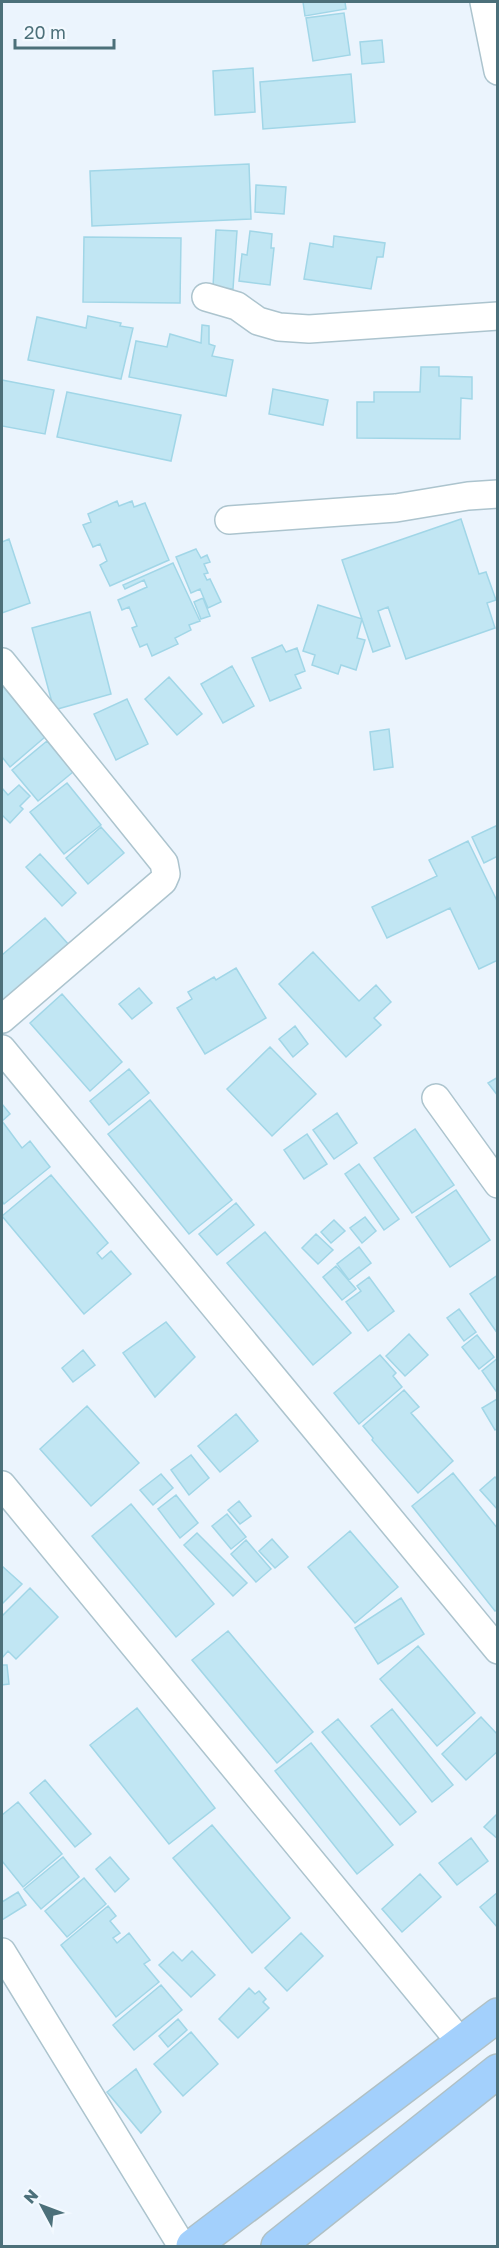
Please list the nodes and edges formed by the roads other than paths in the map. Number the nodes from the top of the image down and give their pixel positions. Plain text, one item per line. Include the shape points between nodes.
1 (484, 2) edge
2 (498, 71) edge
3 (206, 297) dead end
4 (498, 316) edge
5 (498, 494) edge
6 (229, 520) dead end
7 (2, 662) edge
8 (2, 1019) edge
9 (2, 1049) edge
10 (436, 1098) dead end
11 (498, 1184) edge
12 (2, 1485) edge
13 (498, 1650) edge
14 (2, 1952) edge
15 (498, 2015) edge
16 (462, 2044) junction
17 (498, 2070) edge
18 (182, 2247) edge
19 (193, 2247) edge
20 (278, 2247) edge

1 - 2 street
3 - 4 street via 237,306 258,321 309,329
5 - 6 street via 396,508
7 - 8 street via 164,863 166,874 163,881
9 - 13 street
10 - 11 street
12 - 16 street
14 - 18 street
15 - 16 main road
16 - 19 main road
17 - 20 main road

